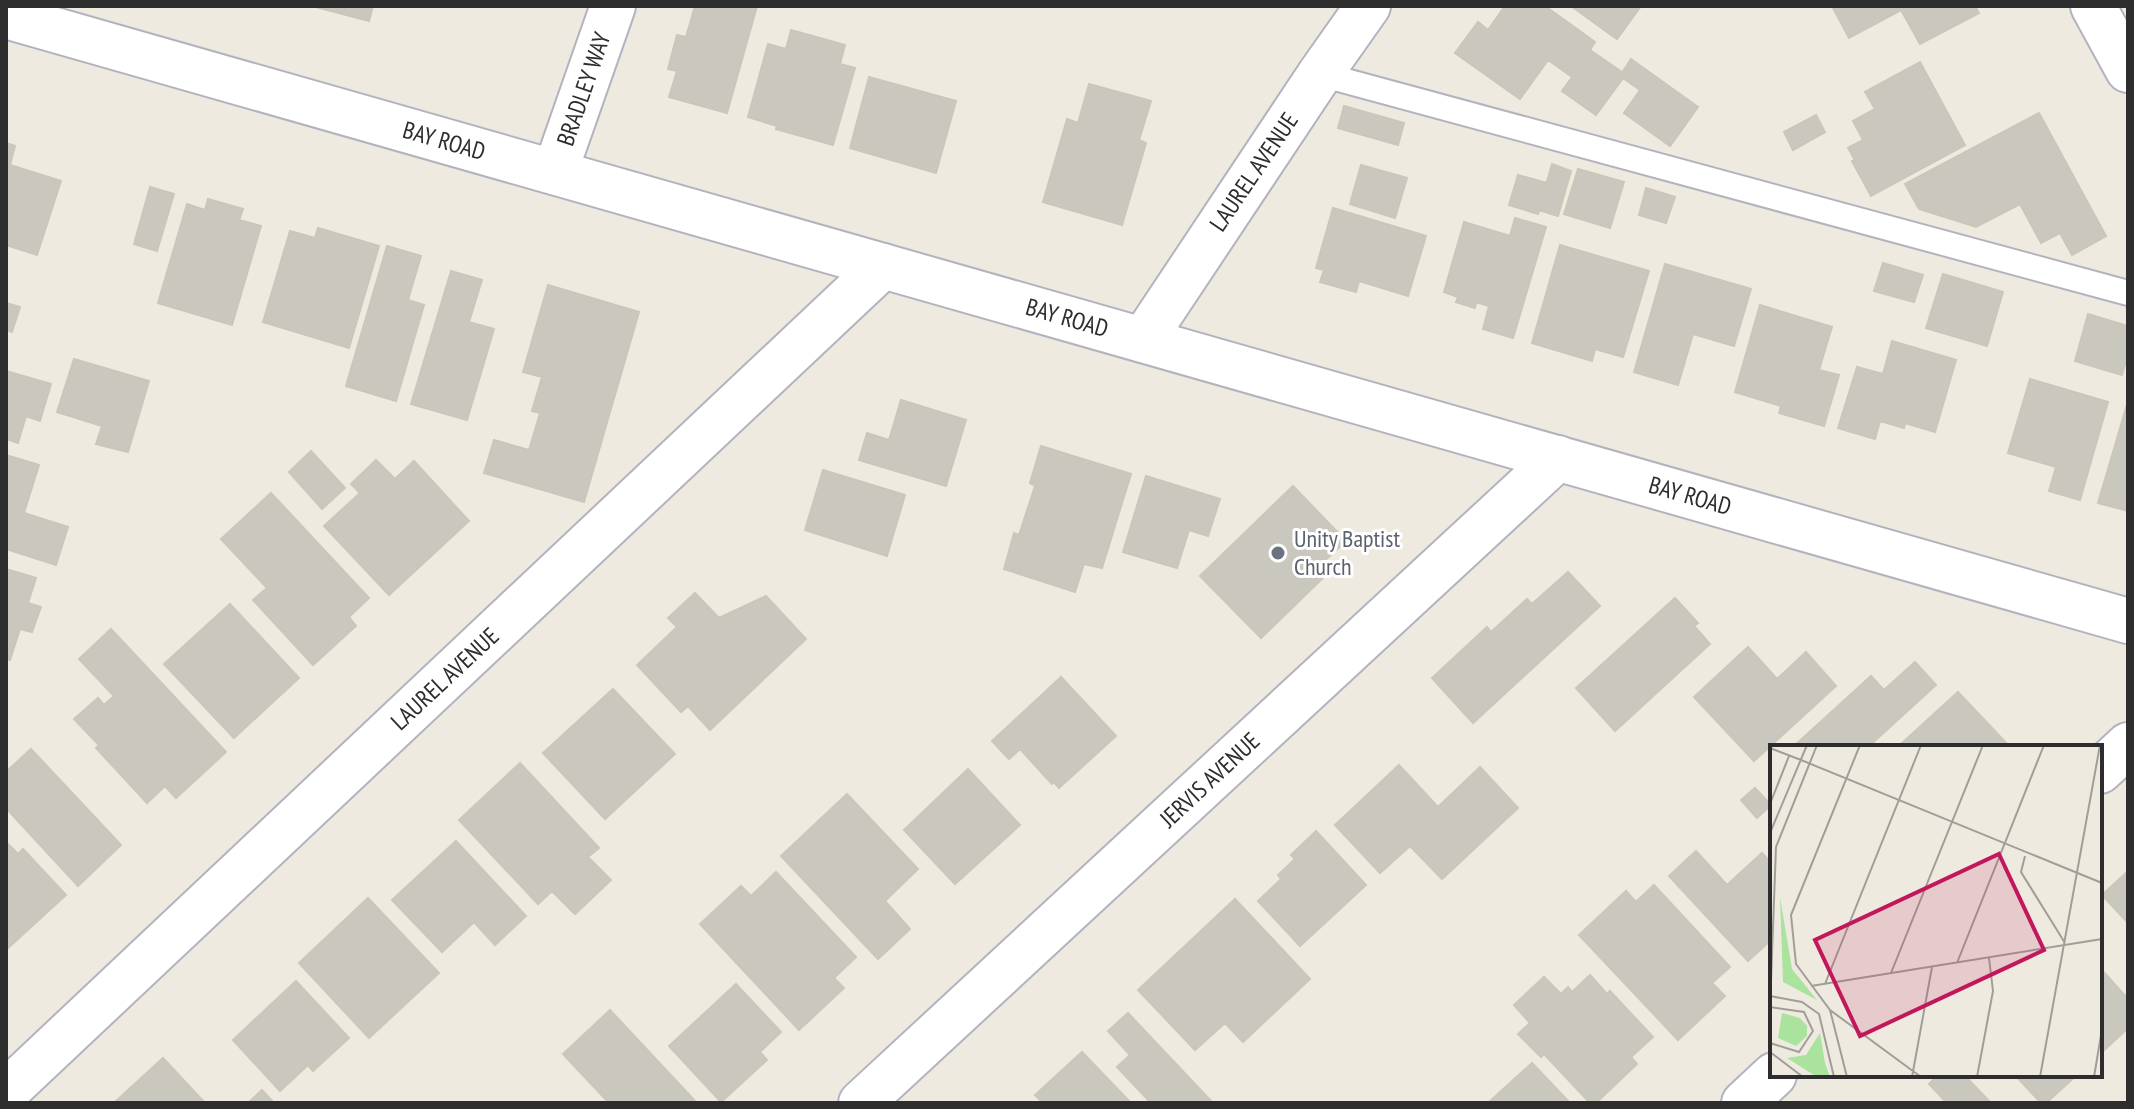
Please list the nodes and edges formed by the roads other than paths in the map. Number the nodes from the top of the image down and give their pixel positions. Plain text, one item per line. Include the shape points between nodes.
1 (613, 6) edge
2 (1368, 6) edge
3 (2093, 6) edge
4 (6, 16) edge
5 (2128, 70) edge
6 (1320, 74) junction
7 (555, 172) junction
8 (883, 266) junction
9 (2128, 293) edge
10 (1143, 340) junction
11 (1558, 458) junction
12 (2128, 621) edge
13 (2128, 745) edge
14 (2102, 769) edge
15 (1772, 1077) edge
16 (6, 1092) edge
17 (861, 1103) edge
18 (1744, 1103) edge

1 - 7 street, BRADLEY WAY
2 - 6 street, LAUREL AVENUE
3 - 5 street
4 - 7 street, BAY ROAD
6 - 9 lane
6 - 10 street, LAUREL AVENUE
7 - 8 street, BAY ROAD
8 - 10 street, BAY ROAD
8 - 16 street, LAUREL AVENUE
10 - 11 street, BAY ROAD
11 - 12 street, BAY ROAD
11 - 17 street, JERVIS AVENUE
13 - 14 street
15 - 18 street

